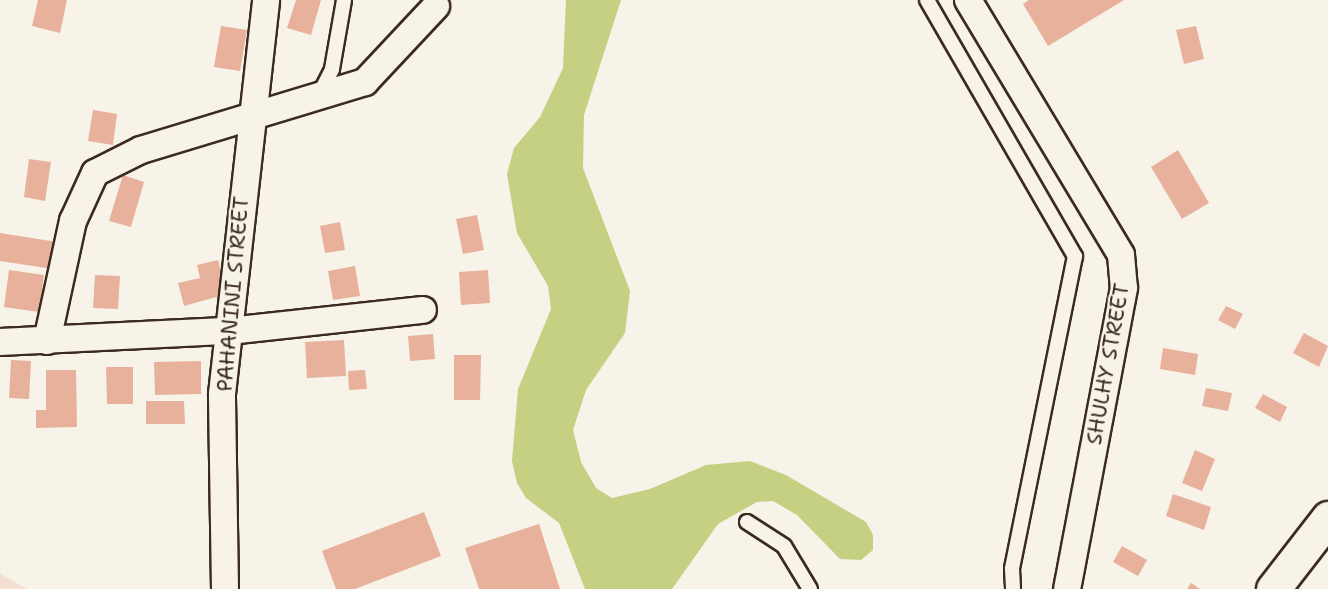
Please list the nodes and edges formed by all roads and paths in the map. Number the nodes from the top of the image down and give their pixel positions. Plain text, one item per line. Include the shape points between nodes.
1 (266, 0) edge
2 (344, 0) edge
3 (927, 0) edge
4 (968, 0) edge
5 (436, 6) dead end
6 (316, 101) junction
7 (250, 119) junction
8 (423, 310) dead end
9 (229, 331) junction
10 (47, 341) junction
11 (0, 342) edge
12 (1328, 518) edge
13 (747, 522) dead end
14 (225, 589) edge
15 (810, 589) edge
16 (1012, 589) edge
17 (1067, 589) edge
18 (1273, 589) edge

1 - 7 street, PAHANINI STREET
2 - 6 lane via 332,69
3 - 16 lane via 1075,255 1012,569
4 - 17 street, SHULHY STREET via 1121,255 1125,288
5 - 6 street via 365,82
6 - 7 street
7 - 9 street, PAHANINI STREET
7 - 10 street via 141,150 95,174 73,221
8 - 9 street
9 - 10 street
9 - 14 street, PAHANINI STREET via 222,394
10 - 11 street
12 - 18 main road
13 - 15 lane via 784,546

